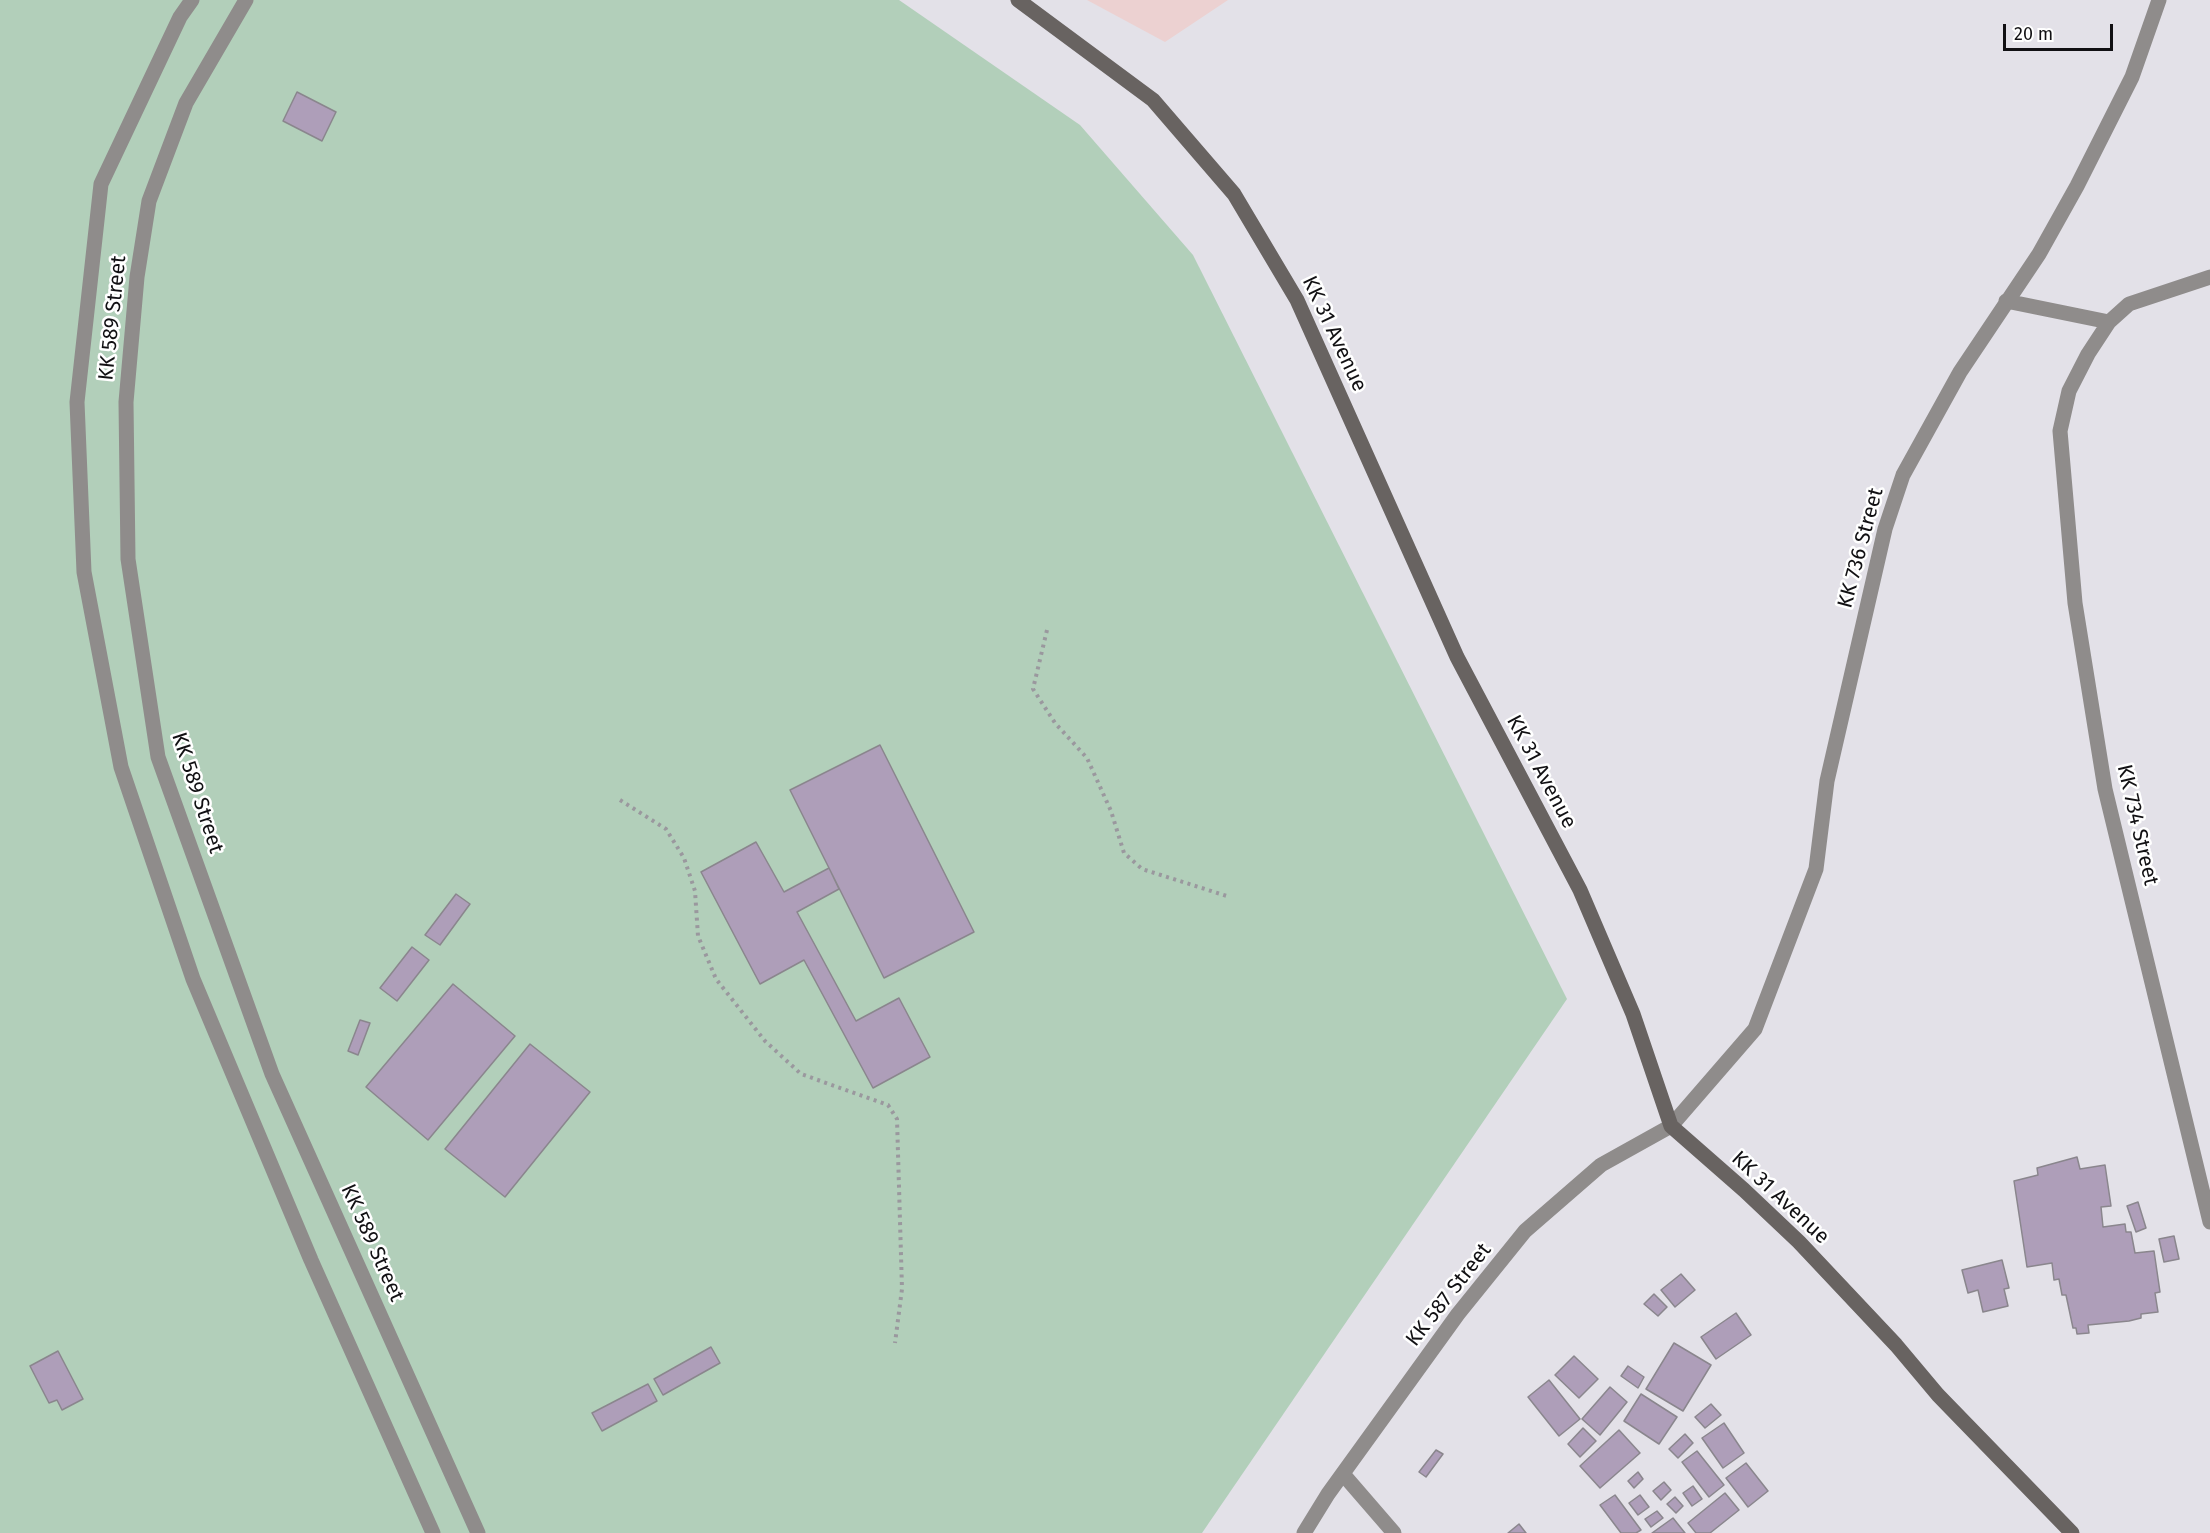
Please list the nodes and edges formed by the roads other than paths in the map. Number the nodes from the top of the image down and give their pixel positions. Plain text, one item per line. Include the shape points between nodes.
1 (192, 0) edge
2 (246, 0) edge
3 (1018, 0) edge
4 (2160, 0) edge
5 (2210, 277) edge
6 (2006, 302) junction
7 (2109, 322) junction
8 (1671, 1126) junction
9 (2210, 1222) edge
10 (1343, 1474) junction
11 (433, 1533) edge
12 (478, 1533) edge
13 (1304, 1533) edge
14 (1394, 1533) edge
15 (2072, 1533) edge

1 - 11 street, KK 589 Street via 180,17 101,184 77,402 84,572 121,767 193,979 311,1260
2 - 12 street, KK 589 Street via 186,103 149,201 137,277 126,402 128,559 158,757 272,1074
3 - 8 main road, KK 31 Avenue via 1153,100 1234,194 1297,300 1457,657 1580,890 1633,1014
4 - 6 street, KK 736 Street via 2132,77 2077,186 2039,254
5 - 7 street, KK 734 Street via 2129,304
6 - 7 street
6 - 8 street, KK 736 Street via 1928,427 1903,475 1885,529 1827,781 1816,869 1755,1029
7 - 9 street, KK 734 Street via 2069,392 2060,430 2075,603 2105,789
8 - 10 street, KK 587 Street via 1601,1165 1526,1231 1458,1314
8 - 15 main road, KK 31 Avenue via 1799,1242
10 - 13 street, KK 587 Street
10 - 14 street

